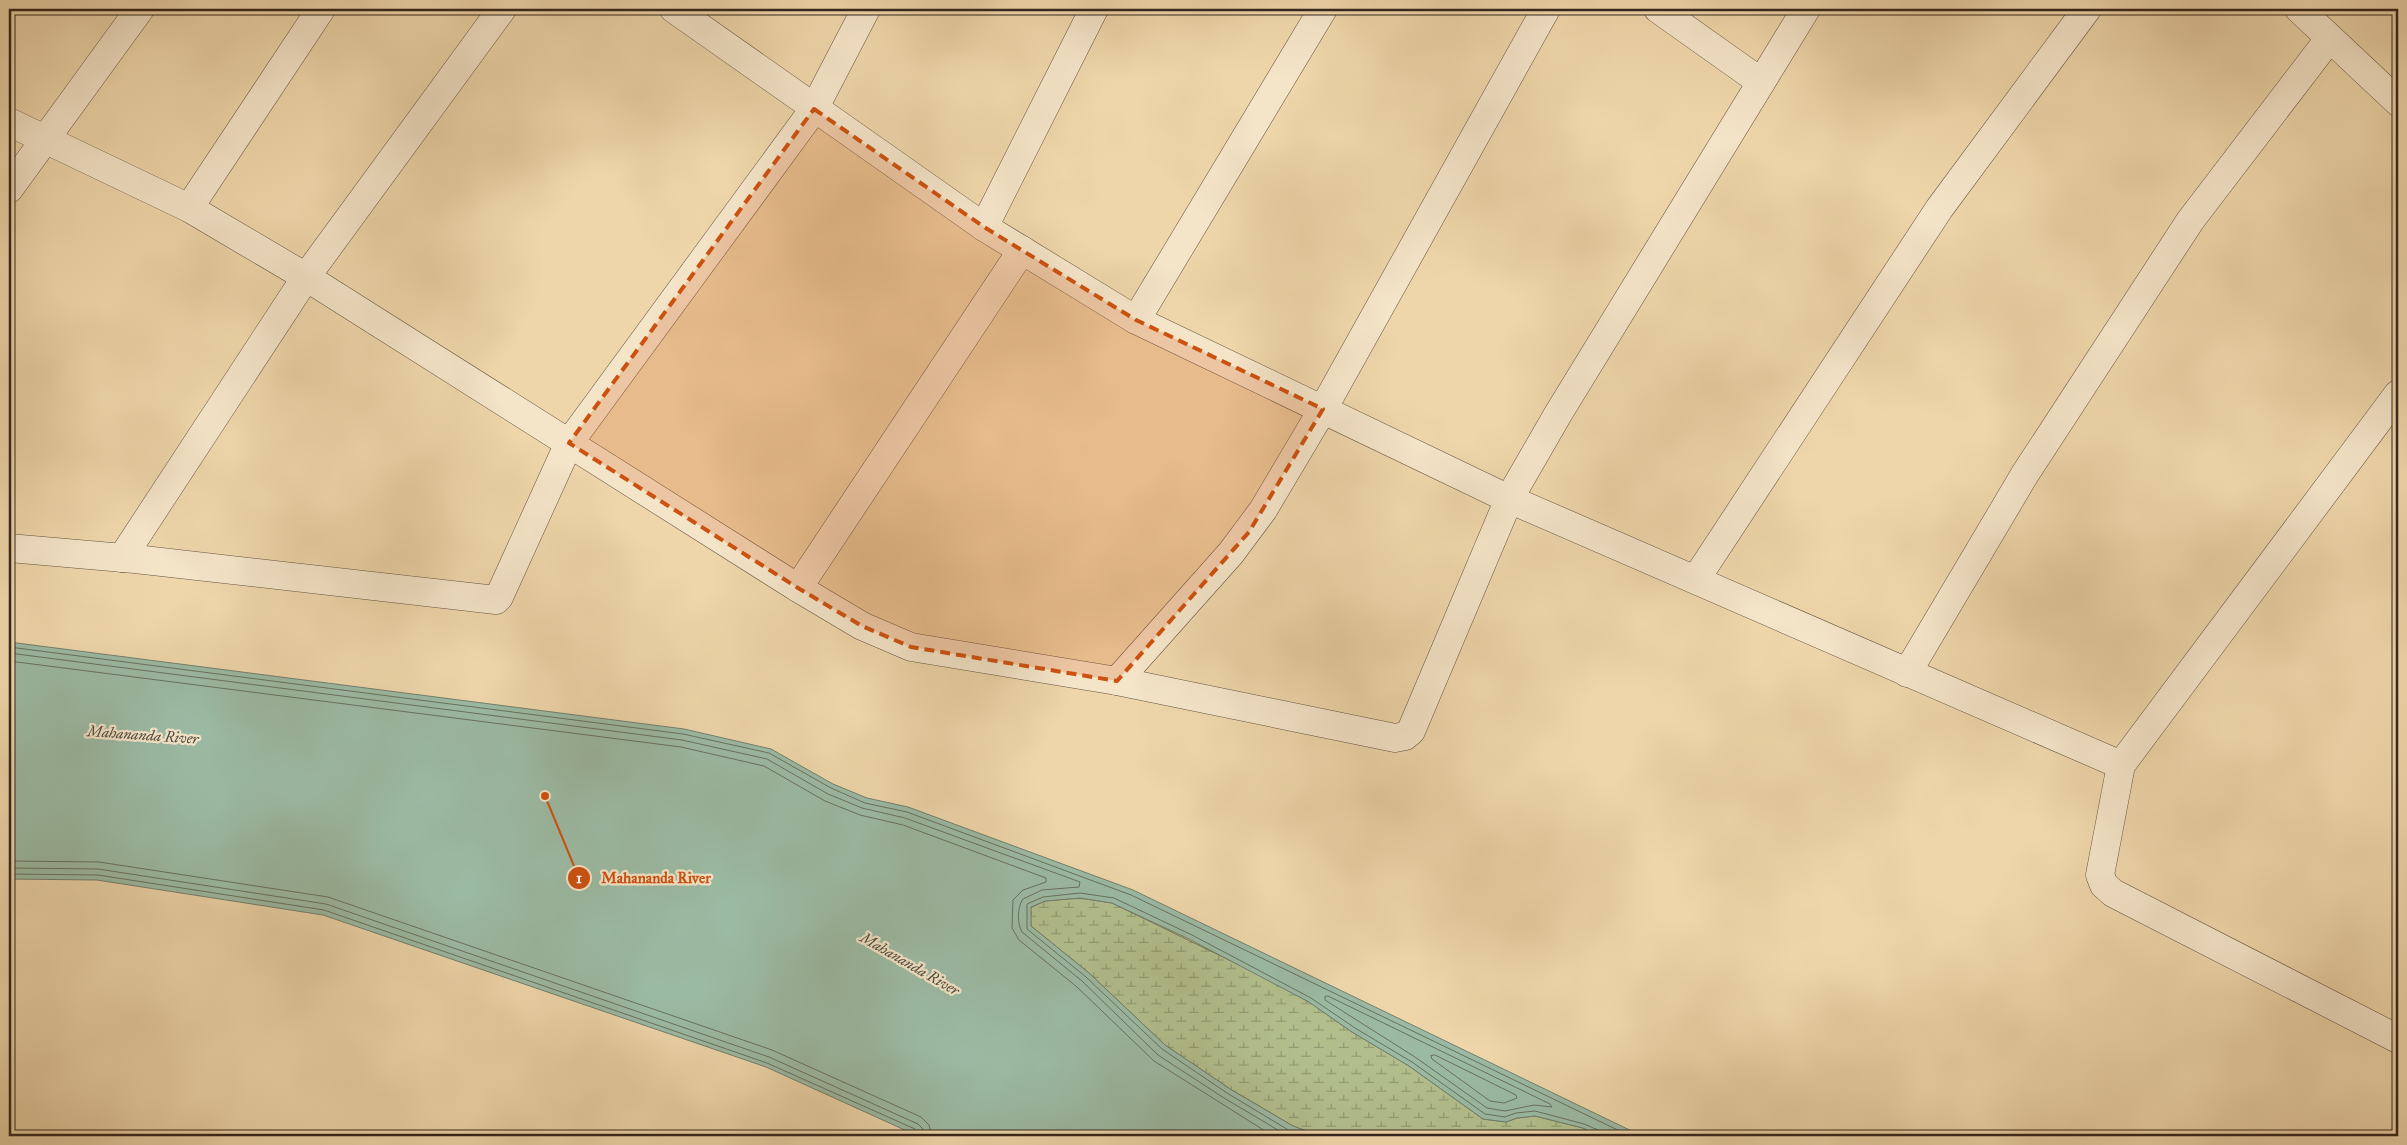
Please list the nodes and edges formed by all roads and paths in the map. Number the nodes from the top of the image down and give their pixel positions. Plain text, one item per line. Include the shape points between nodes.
1 (140, 9) edge
2 (320, 9) edge
3 (502, 9) edge
4 (674, 9) edge
5 (866, 9) edge
6 (1094, 9) edge
7 (1323, 9) edge
8 (1546, 9) edge
9 (1658, 9) edge
10 (1806, 9) edge
11 (2087, 9) edge
12 (2299, 9) edge
13 (2329, 39) junction
14 (1761, 82) junction
15 (2398, 102) edge
16 (814, 108) junction
17 (9, 122) edge
18 (44, 139) junction
19 (9, 189) edge
20 (189, 208) junction
21 (984, 227) junction
22 (1022, 250) junction
23 (306, 277) junction
24 (1136, 320) junction
25 (2398, 394) edge
26 (1323, 408) junction
27 (569, 443) junction
28 (1509, 499) junction
29 (9, 548) edge
30 (122, 558) junction
31 (1696, 579) junction
32 (798, 588) junction
33 (1907, 673) junction
34 (1117, 680) junction
35 (2121, 765) junction
36 (2398, 1040) edge

1 - 18 street
2 - 20 street
3 - 23 street
4 - 16 street
5 - 16 street
6 - 21 street
7 - 24 street
8 - 26 street
9 - 14 street
10 - 14 street
11 - 31 street via 1939,208
12 - 13 street
13 - 15 street
13 - 33 street via 2190,221 2026,474
14 - 28 street
16 - 21 street
16 - 27 street
17 - 18 street
18 - 19 street
18 - 20 street
20 - 23 street
21 - 22 street
22 - 24 street
22 - 32 street
23 - 27 street
23 - 30 street
24 - 26 street
25 - 35 street
26 - 28 street
26 - 34 street via 1249,532
27 - 30 street via 496,600
27 - 32 street
28 - 31 street
28 - 34 street via 1411,731 1405,736 1396,738
29 - 30 street
31 - 33 street
32 - 34 street via 862,626 911,647
33 - 35 street
35 - 36 street via 2100,875 2104,885 2121,898

